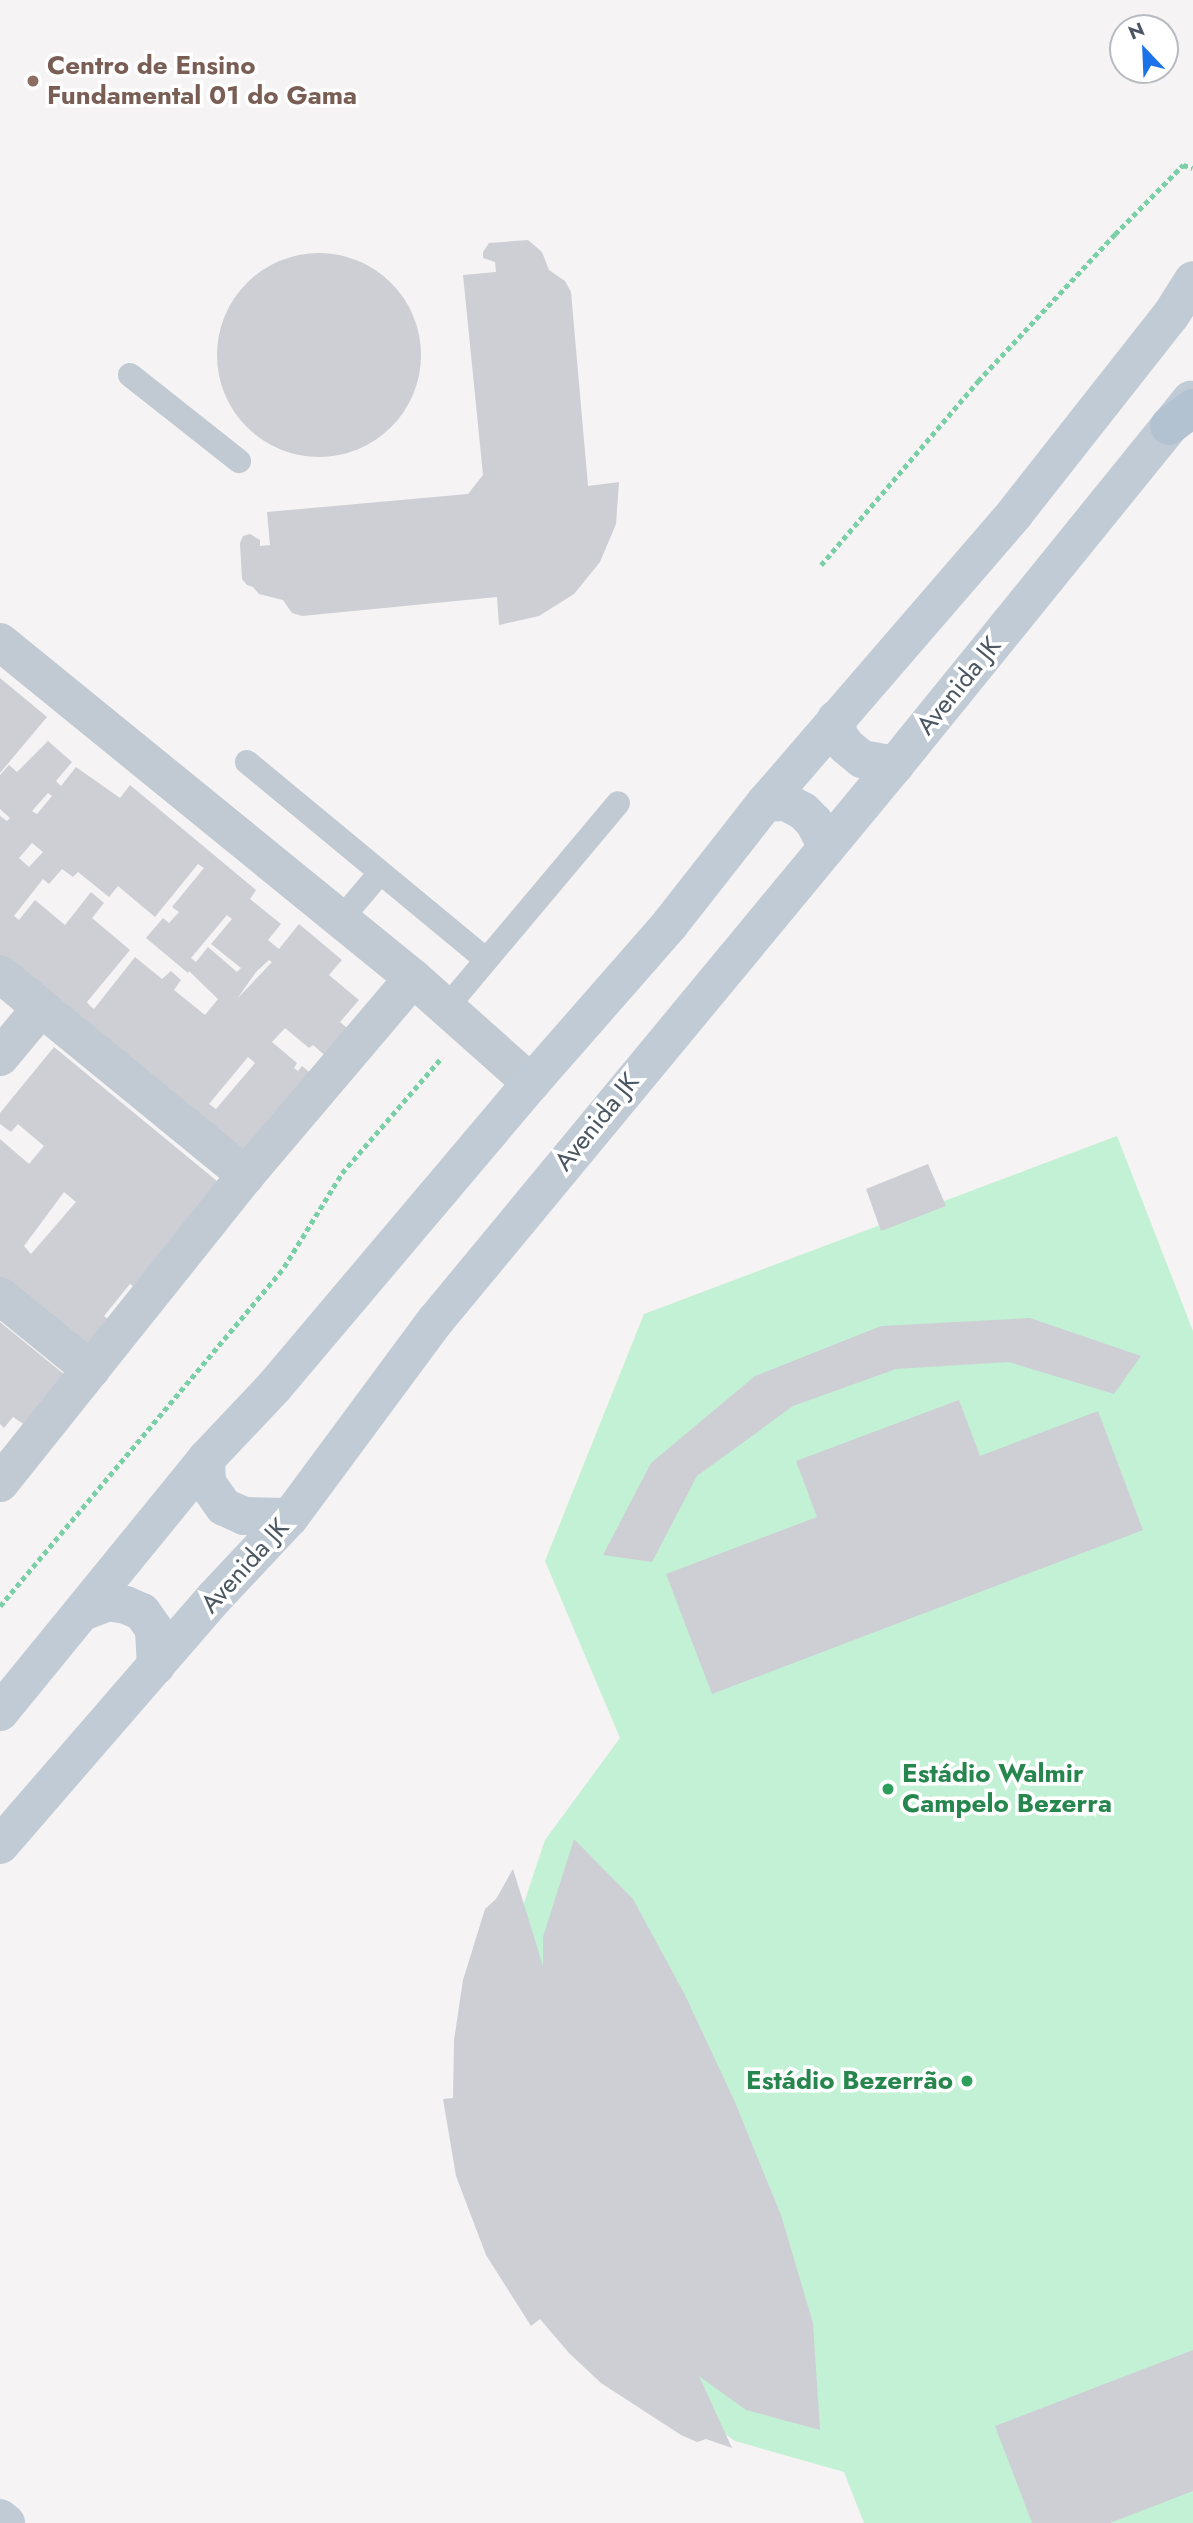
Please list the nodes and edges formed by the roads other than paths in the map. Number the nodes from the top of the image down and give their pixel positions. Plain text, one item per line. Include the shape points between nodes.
1 (1193, 280) edge
2 (130, 375) dead end
3 (1193, 397) edge
4 (1181, 417) edge
5 (239, 461) dead end
6 (0, 642) edge
7 (836, 719) junction
8 (247, 762) dead end
9 (895, 765) junction
10 (618, 803) dead end
11 (765, 803) junction
12 (826, 846) junction
13 (380, 873) junction
14 (341, 919) junction
15 (486, 960) junction
16 (0, 974) edge
17 (413, 978) junction
18 (41, 1008) junction
19 (458, 1017) junction
20 (0, 1057) edge
21 (531, 1083) junction
22 (246, 1175) junction
23 (0, 1296) edge
24 (91, 1370) junction
25 (206, 1459) junction
26 (0, 1483) edge
27 (290, 1517) junction
28 (85, 1611) junction
29 (156, 1666) junction
30 (0, 1712) edge
31 (0, 1845) edge
32 (0, 2518) edge
33 (6, 2523) edge

1 - 7 main road via 1171,315 1015,513
2 - 5 lane
3 - 4 main road, Avenida JK
4 - 9 main road, Avenida JK
6 - 14 street
7 - 9 main road via 838,734 862,759
7 - 11 main road
8 - 13 lane
9 - 12 main road, Avenida JK
10 - 15 lane
11 - 12 main road via 786,802 803,811
11 - 21 main road via 670,924
12 - 27 main road, Avenida JK via 436,1320
13 - 14 lane
13 - 15 lane
14 - 17 street
15 - 19 lane
16 - 18 street
17 - 19 street
17 - 22 street
18 - 20 street
18 - 22 street
19 - 21 street
21 - 25 main road via 274,1387
22 - 24 street
23 - 24 street
24 - 26 street
25 - 27 main road via 207,1483 224,1507 244,1516
25 - 28 main road
27 - 29 main road, Avenida JK
28 - 29 main road via 109,1602 142,1612 154,1629
28 - 30 main road
29 - 31 main road, Avenida JK
32 - 33 main road

